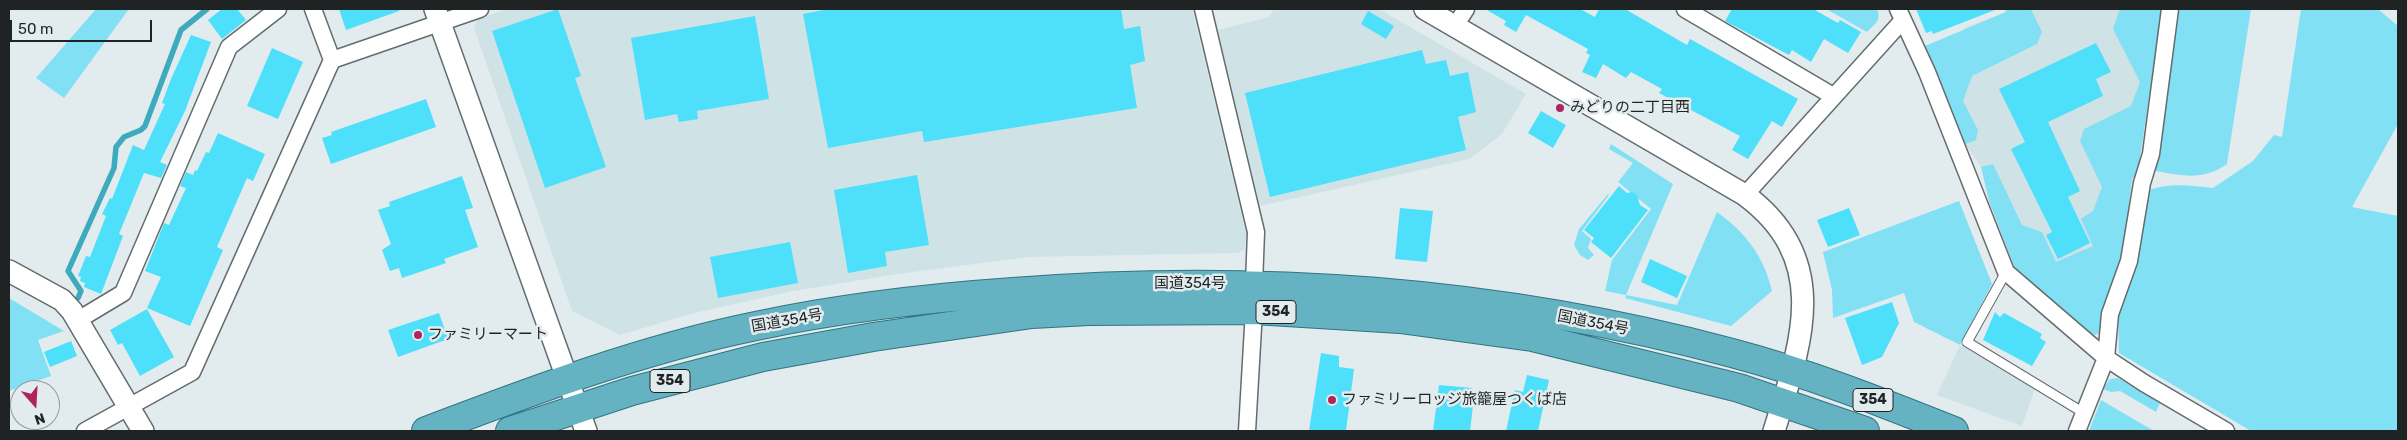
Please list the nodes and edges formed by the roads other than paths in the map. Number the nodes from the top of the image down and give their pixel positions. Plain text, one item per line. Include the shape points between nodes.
1 (278, 9) edge
2 (313, 9) edge
3 (480, 9) edge
4 (1203, 9) edge
5 (1425, 9) edge
6 (1685, 9) edge
7 (2170, 9) edge
8 (1900, 14) edge
9 (437, 16) edge
10 (1460, 18) edge
11 (332, 60) junction
12 (1833, 96) junction
13 (1745, 195) junction
14 (9, 271) edge
15 (2006, 272) junction
16 (1254, 297) junction
17 (78, 320) junction
18 (2106, 358) junction
19 (1791, 371) junction
20 (568, 378) junction
21 (1783, 402) junction
22 (128, 407) junction
23 (2084, 413) junction
24 (582, 419) edge
25 (85, 431) edge
26 (143, 431) edge
27 (426, 431) edge
28 (510, 431) edge
29 (1247, 431) edge
30 (1774, 431) edge
31 (1865, 431) edge
32 (1954, 431) edge
33 (2077, 431) edge
34 (2226, 431) edge

1 - 17 street via 230,47 123,293
2 - 11 street
3 - 9 street
4 - 16 street via 1256,232
5 - 10 street
6 - 12 street
7 - 18 street via 2151,154 2142,183 2129,261 2110,314
8 - 12 street
8 - 15 street via 1927,72
9 - 11 street
9 - 20 street
10 - 13 street
11 - 22 street via 192,372
12 - 13 street
13 - 19 street via 1760,206 1782,232 1800,270 1804,305
14 - 17 street via 62,300
15 - 18 street
15 - 23 lane via 1967,342
16 - 19 highway, 国道354号 / 354 via 1396,294 1541,312 1732,353
16 - 20 highway, 国道354号 / 354 via 1092,286 955,296 756,326
16 - 21 highway, 国道354号 / 354 via 1532,337 1739,388
16 - 24 highway, 国道354号 / 354 via 1032,314 872,337 763,357 632,391
16 - 29 street
17 - 22 street
18 - 23 street
18 - 34 street
19 - 21 street
19 - 32 highway, 国道354号 / 354
20 - 24 street
20 - 27 highway, 国道354号 / 354
21 - 30 street
21 - 31 highway, 国道354号 / 354
22 - 25 street
22 - 26 street
23 - 33 street
24 - 28 highway, 国道354号 / 354

